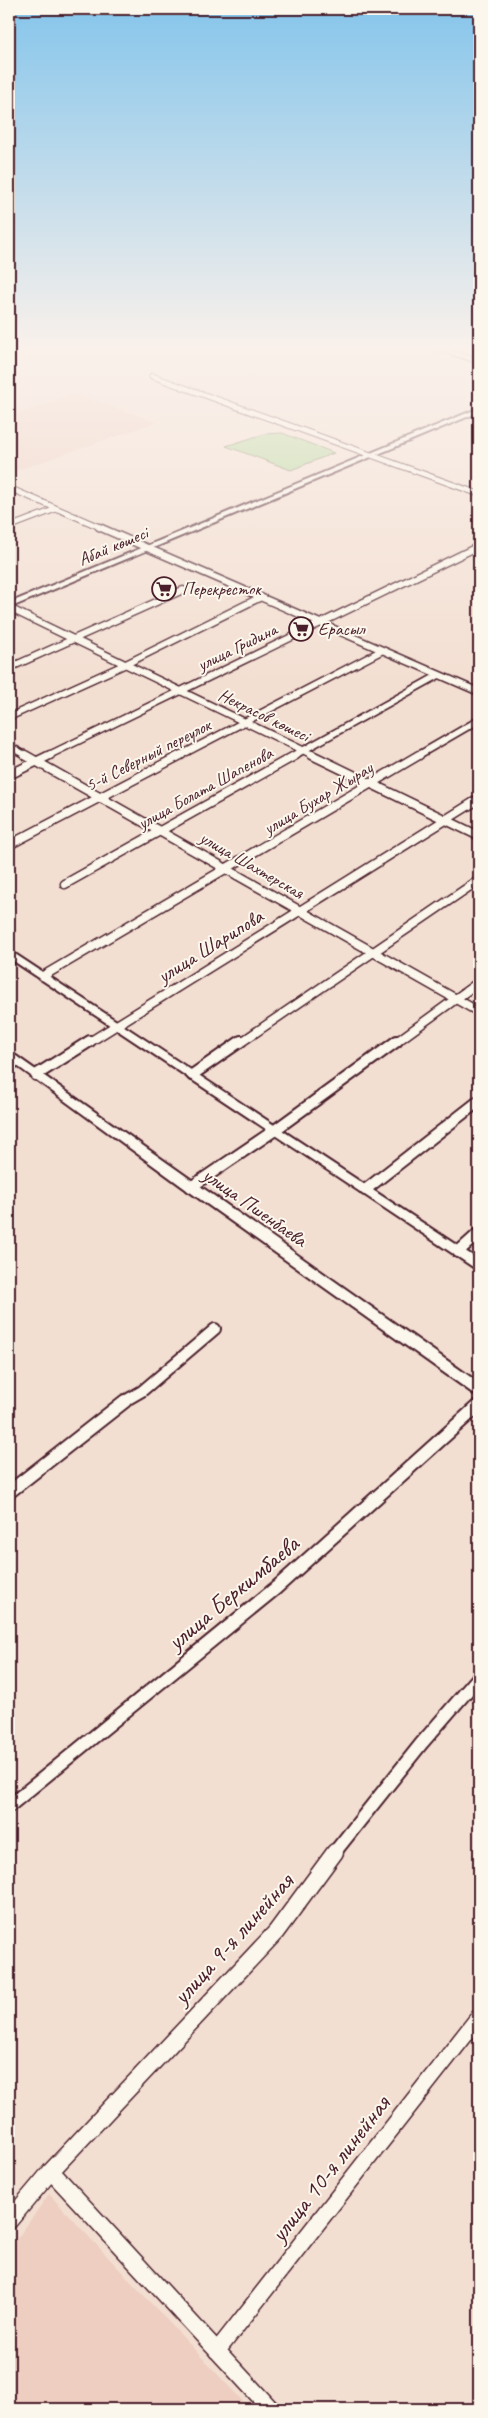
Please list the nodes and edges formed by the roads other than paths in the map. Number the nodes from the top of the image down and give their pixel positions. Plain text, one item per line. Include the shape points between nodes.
1 (361, 459) edge
2 (381, 459) edge
3 (9, 488) edge
4 (479, 494) edge
5 (56, 508) junction
6 (9, 527) edge
7 (479, 546) edge
8 (145, 549) junction
9 (183, 590) dead end
10 (261, 597) junction
11 (9, 607) edge
12 (320, 623) junction
13 (75, 639) junction
14 (381, 651) junction
15 (126, 664) junction
16 (9, 668) edge
17 (440, 675) junction
18 (182, 691) junction
19 (479, 692) edge
20 (9, 717) edge
21 (479, 720) edge
22 (245, 722) junction
23 (9, 746) edge
24 (304, 750) junction
25 (37, 761) junction
26 (9, 775) edge
27 (372, 784) junction
28 (99, 797) junction
29 (479, 799) edge
30 (446, 820) junction
31 (159, 830) junction
32 (479, 836) edge
33 (9, 845) edge
34 (226, 870) junction
35 (479, 880) edge
36 (65, 884) dead end
37 (300, 911) junction
38 (373, 952) junction
39 (9, 953) edge
40 (43, 976) junction
41 (479, 982) edge
42 (456, 999) junction
43 (479, 1012) edge
44 (116, 1025) junction
45 (9, 1055) edge
46 (36, 1075) junction
47 (192, 1075) junction
48 (479, 1101) edge
49 (275, 1130) junction
50 (191, 1187) junction
51 (365, 1190) junction
52 (479, 1233) edge
53 (458, 1252) junction
54 (479, 1266) edge
55 (215, 1329) dead end
56 (479, 1390) edge
57 (479, 1405) edge
58 (9, 1492) edge
59 (479, 1677) edge
60 (9, 1806) edge
61 (479, 2017) edge
62 (51, 2171) junction
63 (9, 2221) edge
64 (217, 2351) junction
65 (271, 2409) edge

1 - 8 main road, Абай көшесі
2 - 4 street
3 - 5 street
5 - 6 street
5 - 8 street
7 - 12 street, улица Гридина
8 - 10 street
8 - 11 main road, Абай көшесі
9 - 13 street
10 - 12 street
10 - 15 street
11 - 13 street, Некрасов көшесі
12 - 14 street
12 - 18 street, улица Гридина
13 - 15 street, Некрасов көшесі
13 - 16 street
14 - 17 street
14 - 22 street, 5-й Северный переулок
15 - 18 street, Некрасов көшесі
15 - 20 street
17 - 19 street
17 - 24 street, улица Болата Шапенова
18 - 22 street, Некрасов көшесі
18 - 25 street, улица Гридина
21 - 27 street, улица Бухар Жырау
22 - 24 street, Некрасов көшесі
22 - 28 street, 5-й Северный переулок
23 - 25 street, улица Шахтерская
24 - 27 street, Некрасов көшесі
24 - 31 street, улица Болата Шапенова
25 - 26 street, улица Гридина
25 - 28 street, улица Шахтерская
27 - 30 street, Некрасов көшесі
27 - 34 street, улица Бухар Жырау
28 - 31 street, улица Шахтерская
28 - 33 street, 5-й Северный переулок
29 - 30 street, улица Шарипова
30 - 32 street, Некрасов көшесі
30 - 37 street, улица Шарипова
31 - 34 street, улица Шахтерская
31 - 36 street, улица Болата Шапенова
34 - 37 street, улица Шахтерская
34 - 40 street, улица Бухар Жырау
35 - 38 street
37 - 38 street, улица Шахтерская
37 - 44 street, улица Шарипова
38 - 42 street, улица Шахтерская
38 - 47 street
39 - 40 street
40 - 44 street
41 - 42 street
42 - 43 street, улица Шахтерская
42 - 49 street
44 - 46 street, улица Шарипова
44 - 47 street
45 - 46 street, улица Пшенбаева
46 - 50 street, улица Пшенбаева
47 - 49 street
48 - 51 street
49 - 50 street
49 - 51 street
50 - 56 street, улица Пшенбаева
51 - 53 street
52 - 53 street
53 - 54 street
55 - 58 street via 142,1391 128,1398
57 - 60 street, улица Беркимбаева via 276,1588
59 - 62 street, улица 9-я линейная via 354,1826 276,1932
61 - 64 street, улица 10-я линейная
62 - 63 street, улица 9-я линейная
62 - 64 street
64 - 65 street

